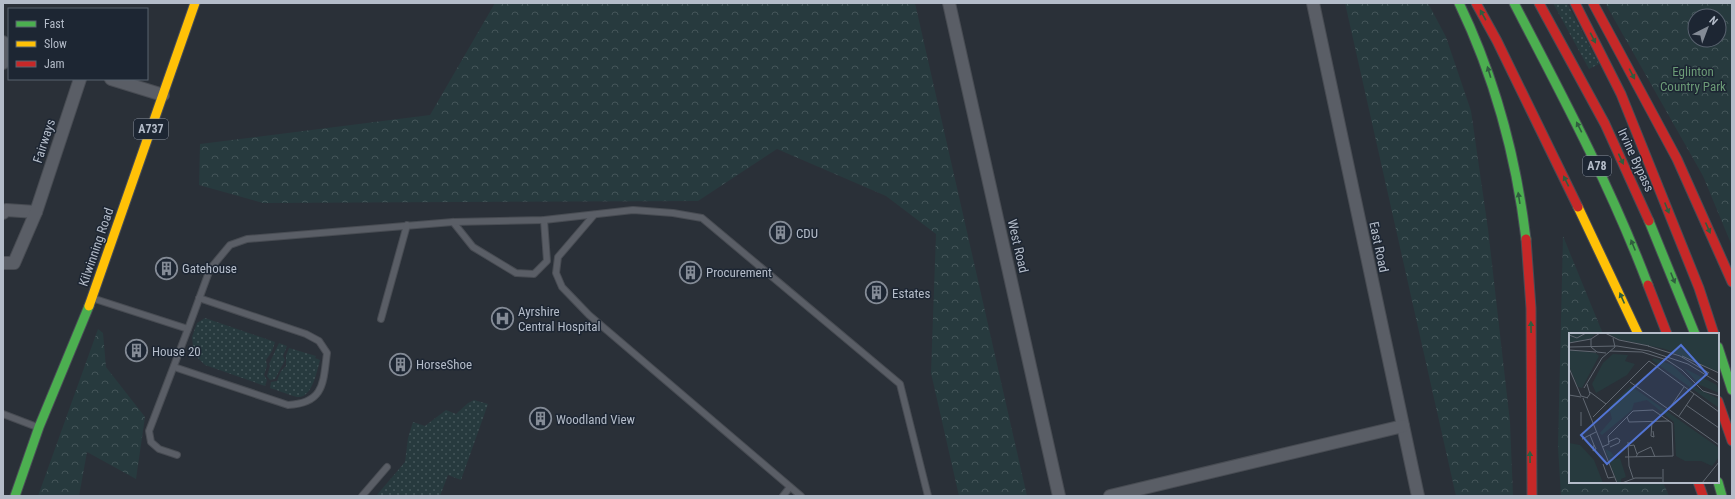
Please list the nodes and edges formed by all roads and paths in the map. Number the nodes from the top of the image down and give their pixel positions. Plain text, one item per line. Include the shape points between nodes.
1 (195, 3) edge
2 (949, 3) edge
3 (1313, 3) edge
4 (1458, 3) edge
5 (1476, 3) edge
6 (1514, 3) edge
7 (1540, 3) edge
8 (1575, 3) edge
9 (1593, 3) edge
10 (3, 42) edge
11 (6, 58) edge
12 (80, 80) edge
13 (114, 80) edge
14 (163, 94) junction
15 (3, 212) edge
16 (36, 212) junction
17 (594, 215) junction
18 (544, 220) junction
19 (453, 222) junction
20 (407, 226) junction
21 (3, 263) edge
22 (1732, 282) edge
23 (92, 298) junction
24 (199, 298) junction
25 (381, 319) dead end
26 (188, 329) junction
27 (1638, 333) edge
28 (1667, 333) edge
29 (1695, 333) edge
30 (1714, 333) edge
31 (1719, 350) edge
32 (174, 367) junction
33 (1732, 390) edge
34 (1719, 404) edge
35 (3, 414) edge
36 (1403, 426) junction
37 (39, 427) junction
38 (1732, 441) edge
39 (177, 455) dead end
40 (387, 467) dead end
41 (1698, 483) edge
42 (1718, 483) edge
43 (790, 487) junction
44 (15, 496) edge
45 (362, 496) edge
46 (783, 496) edge
47 (801, 496) edge
48 (928, 496) edge
49 (1059, 496) edge
50 (1110, 496) edge
51 (1418, 496) edge
52 (1532, 496) edge
53 (1703, 496) edge
54 (1722, 496) edge

1 - 14 main road, Kilwinning Road / A737
2 - 49 street, West Road
3 - 36 street, East Road
52 -> 4 main road via 1532,382 1527,246 1515,174 1499,106 1487,64
27 -> 5 main road via 1562,173
28 -> 6 main road, A78 via 1632,242 1588,145
7 -> 29 main road, Irvine Bypass / A78 via 1605,124 1650,223
8 -> 30 main road via 1621,94 1699,288
9 -> 22 main road via 1677,159
10 - 11 street
12 - 16 street, Fairways
13 - 14 street
14 - 23 main road, Kilwinning Road / A737
15 - 16 street
16 - 21 street, Fairways via 14,263
17 - 18 lane
17 - 43 lane via 558,257 556,273 562,287 595,319
17 - 48 lane via 633,210 673,212 702,218 900,384
18 - 19 lane
18 - 19 lane via 547,261 534,274 516,274 473,247
19 - 20 lane
20 - 24 lane via 247,239 230,245 217,259 210,269
20 - 25 lane
23 - 26 lane
23 - 37 main road, Kilwinning Road / A737
24 - 26 lane
24 - 32 lane via 306,334 319,341 327,352 323,382 316,397 302,404 288,405
26 - 32 lane
31 - 33 main road
32 - 39 lane via 149,431 151,442 159,449
34 - 38 main road
35 - 37 lane
36 - 50 street
36 - 51 street, East Road
37 - 44 main road, Kilwinning Road / A737
40 - 45 lane
41 - 53 main road
42 - 54 main road
43 - 46 lane
43 - 47 lane

